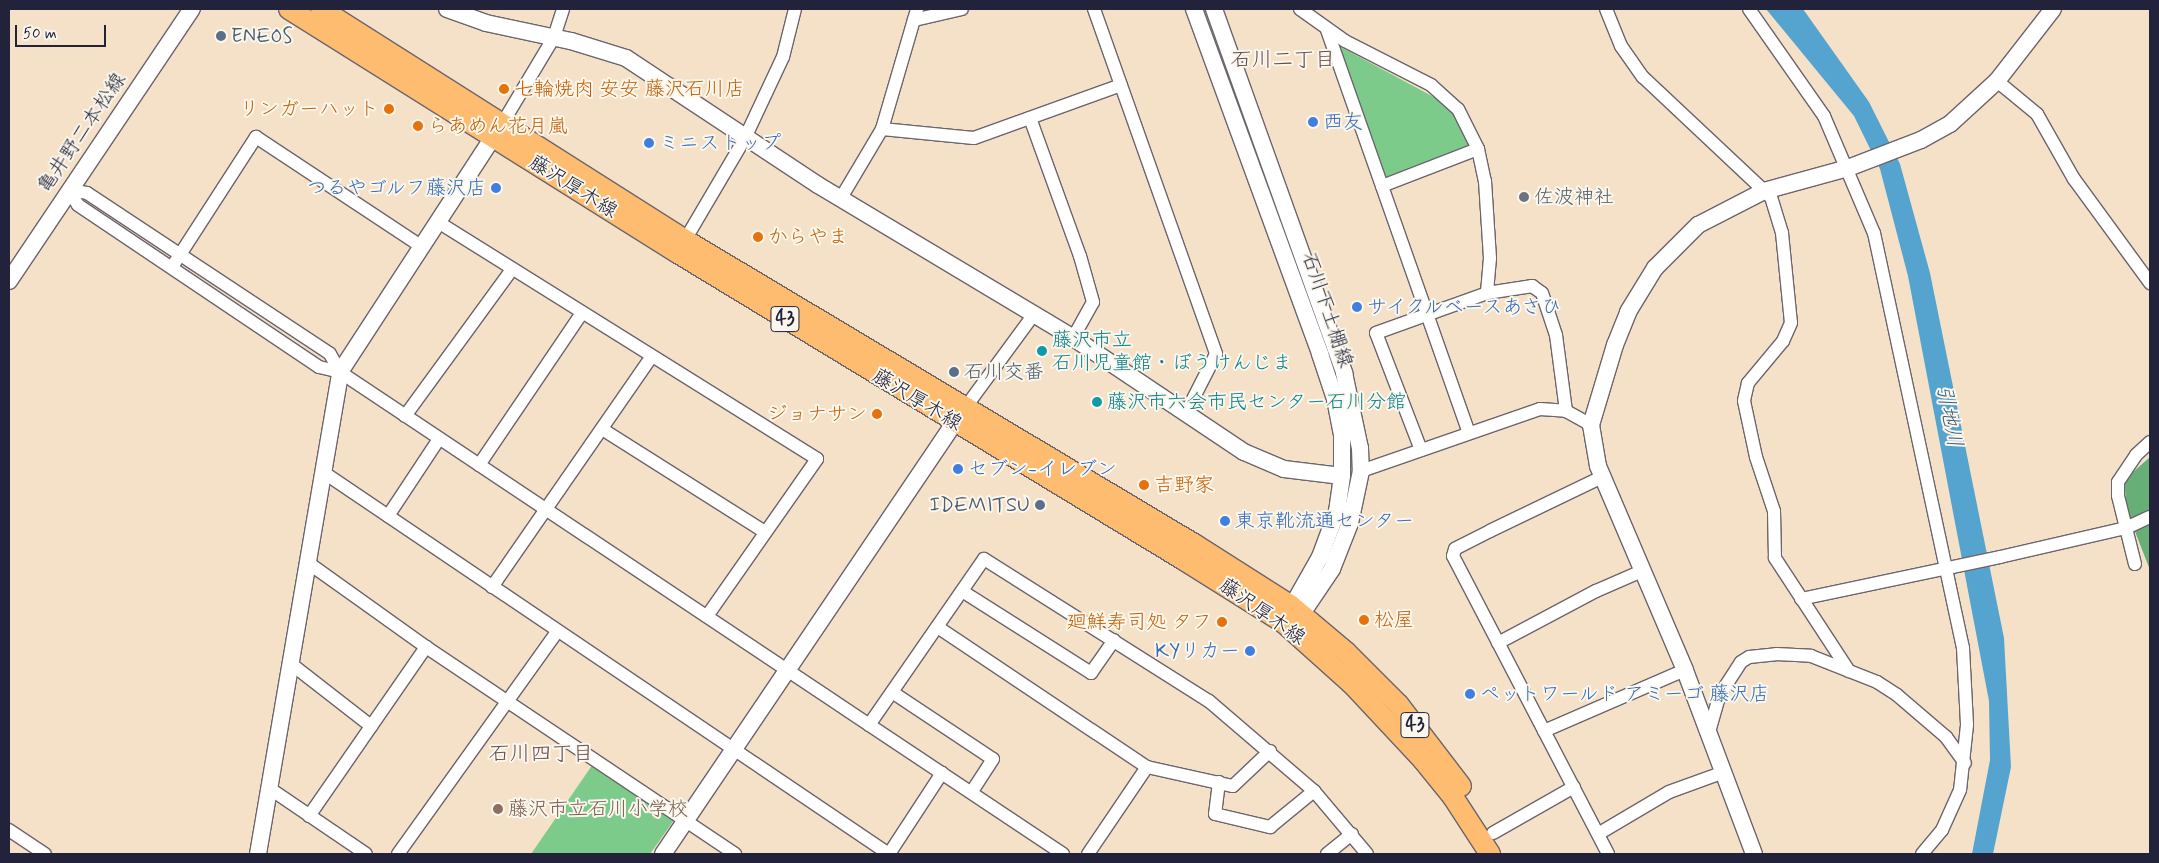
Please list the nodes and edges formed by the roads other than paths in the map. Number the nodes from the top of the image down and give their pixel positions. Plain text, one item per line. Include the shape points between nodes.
1 (192, 9) edge
2 (289, 9) edge
3 (321, 9) edge
4 (447, 9) edge
5 (563, 9) edge
6 (796, 9) edge
7 (962, 9) edge
8 (1096, 9) edge
9 (1194, 9) edge
10 (1214, 9) edge
11 (1300, 9) edge
12 (1606, 9) edge
13 (1749, 9) edge
14 (2053, 9) edge
15 (915, 14) edge
16 (1327, 30) junction
17 (554, 37) junction
18 (1996, 81) junction
19 (1121, 85) junction
20 (1030, 118) junction
21 (882, 129) junction
22 (498, 130) junction
23 (745, 138) junction
24 (1478, 149) junction
25 (1854, 166) junction
26 (1382, 186) junction
27 (69, 190) junction
28 (1764, 191) junction
29 (841, 198) junction
30 (438, 222) junction
31 (685, 240) junction
32 (422, 247) junction
33 (180, 255) junction
34 (172, 267) junction
35 (512, 269) junction
36 (9, 280) edge
37 (2150, 283) edge
38 (1487, 293) junction
39 (582, 313) junction
40 (1034, 314) junction
41 (1428, 314) junction
42 (1074, 338) junction
43 (651, 357) junction
44 (340, 372) junction
45 (1566, 411) junction
46 (1186, 413) junction
47 (959, 415) junction
48 (405, 416) junction
49 (1591, 425) junction
50 (602, 429) junction
51 (1468, 433) junction
52 (439, 439) junction
53 (2150, 442) edge
54 (1421, 450) junction
55 (479, 465) junction
56 (1361, 471) junction
57 (323, 472) junction
58 (1342, 476) junction
59 (1602, 477) junction
60 (546, 510) junction
61 (388, 516) junction
62 (2150, 517) edge
63 (2126, 528) junction
64 (765, 532) junction
65 (307, 562) junction
66 (2135, 564) dead end
67 (1945, 568) junction
68 (1644, 570) junction
69 (492, 587) junction
70 (962, 591) junction
71 (1801, 599) junction
72 (1292, 615) junction
73 (708, 616) junction
74 (938, 628) junction
75 (557, 632) junction
76 (1114, 640) junction
77 (1498, 643) junction
78 (426, 647) junction
79 (290, 664) junction
80 (1685, 670) junction
81 (790, 671) junction
82 (1849, 671) junction
83 (892, 692) junction
84 (507, 700) junction
85 (870, 725) junction
86 (372, 726) junction
87 (1544, 732) junction
88 (1709, 732) junction
89 (733, 751) junction
90 (1270, 751) junction
91 (1965, 763) junction
92 (1147, 767) junction
93 (1724, 772) junction
94 (942, 773) junction
95 (1219, 782) junction
96 (1574, 787) junction
97 (269, 788) junction
98 (1314, 791) junction
99 (971, 792) junction
100 (309, 816) junction
101 (686, 821) junction
102 (9, 830) edge
103 (1494, 833) junction
104 (1352, 834) junction
105 (1598, 834) junction
106 (45, 854) edge
107 (258, 854) edge
108 (366, 854) edge
109 (398, 854) edge
110 (663, 854) edge
111 (735, 854) edge
112 (889, 854) edge
113 (1063, 854) edge
114 (1088, 854) edge
115 (1327, 854) edge
116 (1367, 854) edge
117 (1490, 854) edge
118 (1505, 854) edge
119 (1608, 854) edge
120 (1754, 854) edge
121 (1922, 854) edge

1 - 27 street, 亀井野二本松線
2 - 22 main road, 藤沢厚木線 / 43
3 - 22 main road, 藤沢厚木線 / 43
4 - 17 street via 486,24
5 - 17 street
6 - 23 street via 784,56
7 - 15 street
8 - 19 street
9 - 58 street, 石川下土棚線 via 1335,399 1342,436
10 - 56 street, 石川下土棚線 via 1344,373 1353,405
11 - 16 street
12 - 28 street via 1621,46 1642,77
13 - 25 street via 1805,85
14 - 18 street
15 - 21 street
16 - 24 street via 1448,97 1470,128
16 - 26 street
17 - 22 street
17 - 23 street via 626,58
18 - 25 street via 1950,124
18 - 37 street via 2037,114 2074,179
19 - 20 street
19 - 46 street via 1216,354
20 - 21 street via 974,138
20 - 42 street via 1080,256 1092,302
21 - 29 street
22 - 30 street
22 - 31 main road, 藤沢厚木線 / 43
22 - 47 main road, 藤沢厚木線 / 43
23 - 29 street
23 - 31 street
24 - 26 street
24 - 38 street via 1488,226
25 - 28 street
25 - 67 street via 1883,268
26 - 41 street
27 - 33 street via 87,193
27 - 34 street via 78,205
27 - 36 street, 亀井野二本松線
28 - 49 street via 1698,225 1655,268 1628,312
28 - 71 street via 1771,197 1782,233 1791,323 1783,341 1748,383 1744,401 1756,457 1774,511 1776,558
29 - 40 street
30 - 32 street
30 - 35 street
31 - 47 main road, 藤沢厚木線 / 43
32 - 33 street via 256,137
32 - 44 street
33 - 34 street
33 - 44 street via 330,354
34 - 44 street via 319,367
35 - 39 street
35 - 48 street
38 - 41 street
38 - 45 street via 1532,286 1542,293 1556,335
39 - 43 street
39 - 55 street
40 - 42 street
40 - 47 street
41 - 51 street
41 - 54 street via 1376,333
42 - 46 street
43 - 50 street
43 - 64 street via 816,459
44 - 48 street
44 - 57 street
45 - 49 street
45 - 51 street via 1540,409
46 - 58 street via 1265,464
47 - 72 main road, 藤沢厚木線 / 43 via 1194,544
47 - 81 street
48 - 52 street
49 - 59 street
50 - 60 street
50 - 64 street
51 - 54 street
52 - 55 street
52 - 61 street
53 - 63 street via 2136,455 2118,482
54 - 56 street
55 - 60 street
56 - 72 street, 石川下土棚線 via 1350,523 1332,569
57 - 61 street
57 - 65 street
58 - 72 street, 石川下土棚線 via 1337,511 1320,557
59 - 68 street
59 - 77 street via 1455,549 1452,556
60 - 69 street
60 - 73 street
61 - 69 street
62 - 63 street
63 - 66 street
63 - 67 street
64 - 73 street
65 - 78 street
65 - 79 street
67 - 71 street
67 - 91 street via 1963,648 1967,725
68 - 77 street via 1596,590
68 - 80 street
69 - 75 street
70 - 74 street
70 - 76 street via 984,559
70 - 76 street via 1091,673
71 - 82 street
72 - 103 main road, 藤沢厚木線 / 43 via 1346,652 1399,705
72 - 117 main road, 藤沢厚木線 / 43 via 1424,760
73 - 81 street
74 - 83 street
74 - 92 street
75 - 84 street
75 - 89 street
76 - 90 street via 1209,701
77 - 87 street
78 - 84 street
78 - 86 street
79 - 86 street
79 - 97 street
80 - 87 street
80 - 88 street
81 - 85 street
81 - 89 street
82 - 88 street via 1810,656 1776,654 1749,657 1741,662 1719,696
82 - 91 street via 1877,682 1896,695 1946,737
83 - 85 street
83 - 99 street via 993,759
84 - 101 street
84 - 109 street
85 - 94 street
86 - 100 street
87 - 96 street
88 - 93 street
89 - 101 street
89 - 112 street
90 - 95 street via 1233,786
90 - 98 street
91 - 121 street via 1951,813
92 - 95 street
92 - 114 street
93 - 105 street via 1669,792
93 - 120 street
94 - 99 street
94 - 112 street
95 - 98 street via 1216,814 1270,827
96 - 103 street
96 - 105 street
97 - 100 street
97 - 107 street
98 - 104 street
99 - 113 street
100 - 108 street
101 - 110 street
101 - 111 street
102 - 106 street
103 - 118 main road, 藤沢厚木線 / 43
104 - 115 street
104 - 116 street
105 - 119 street

